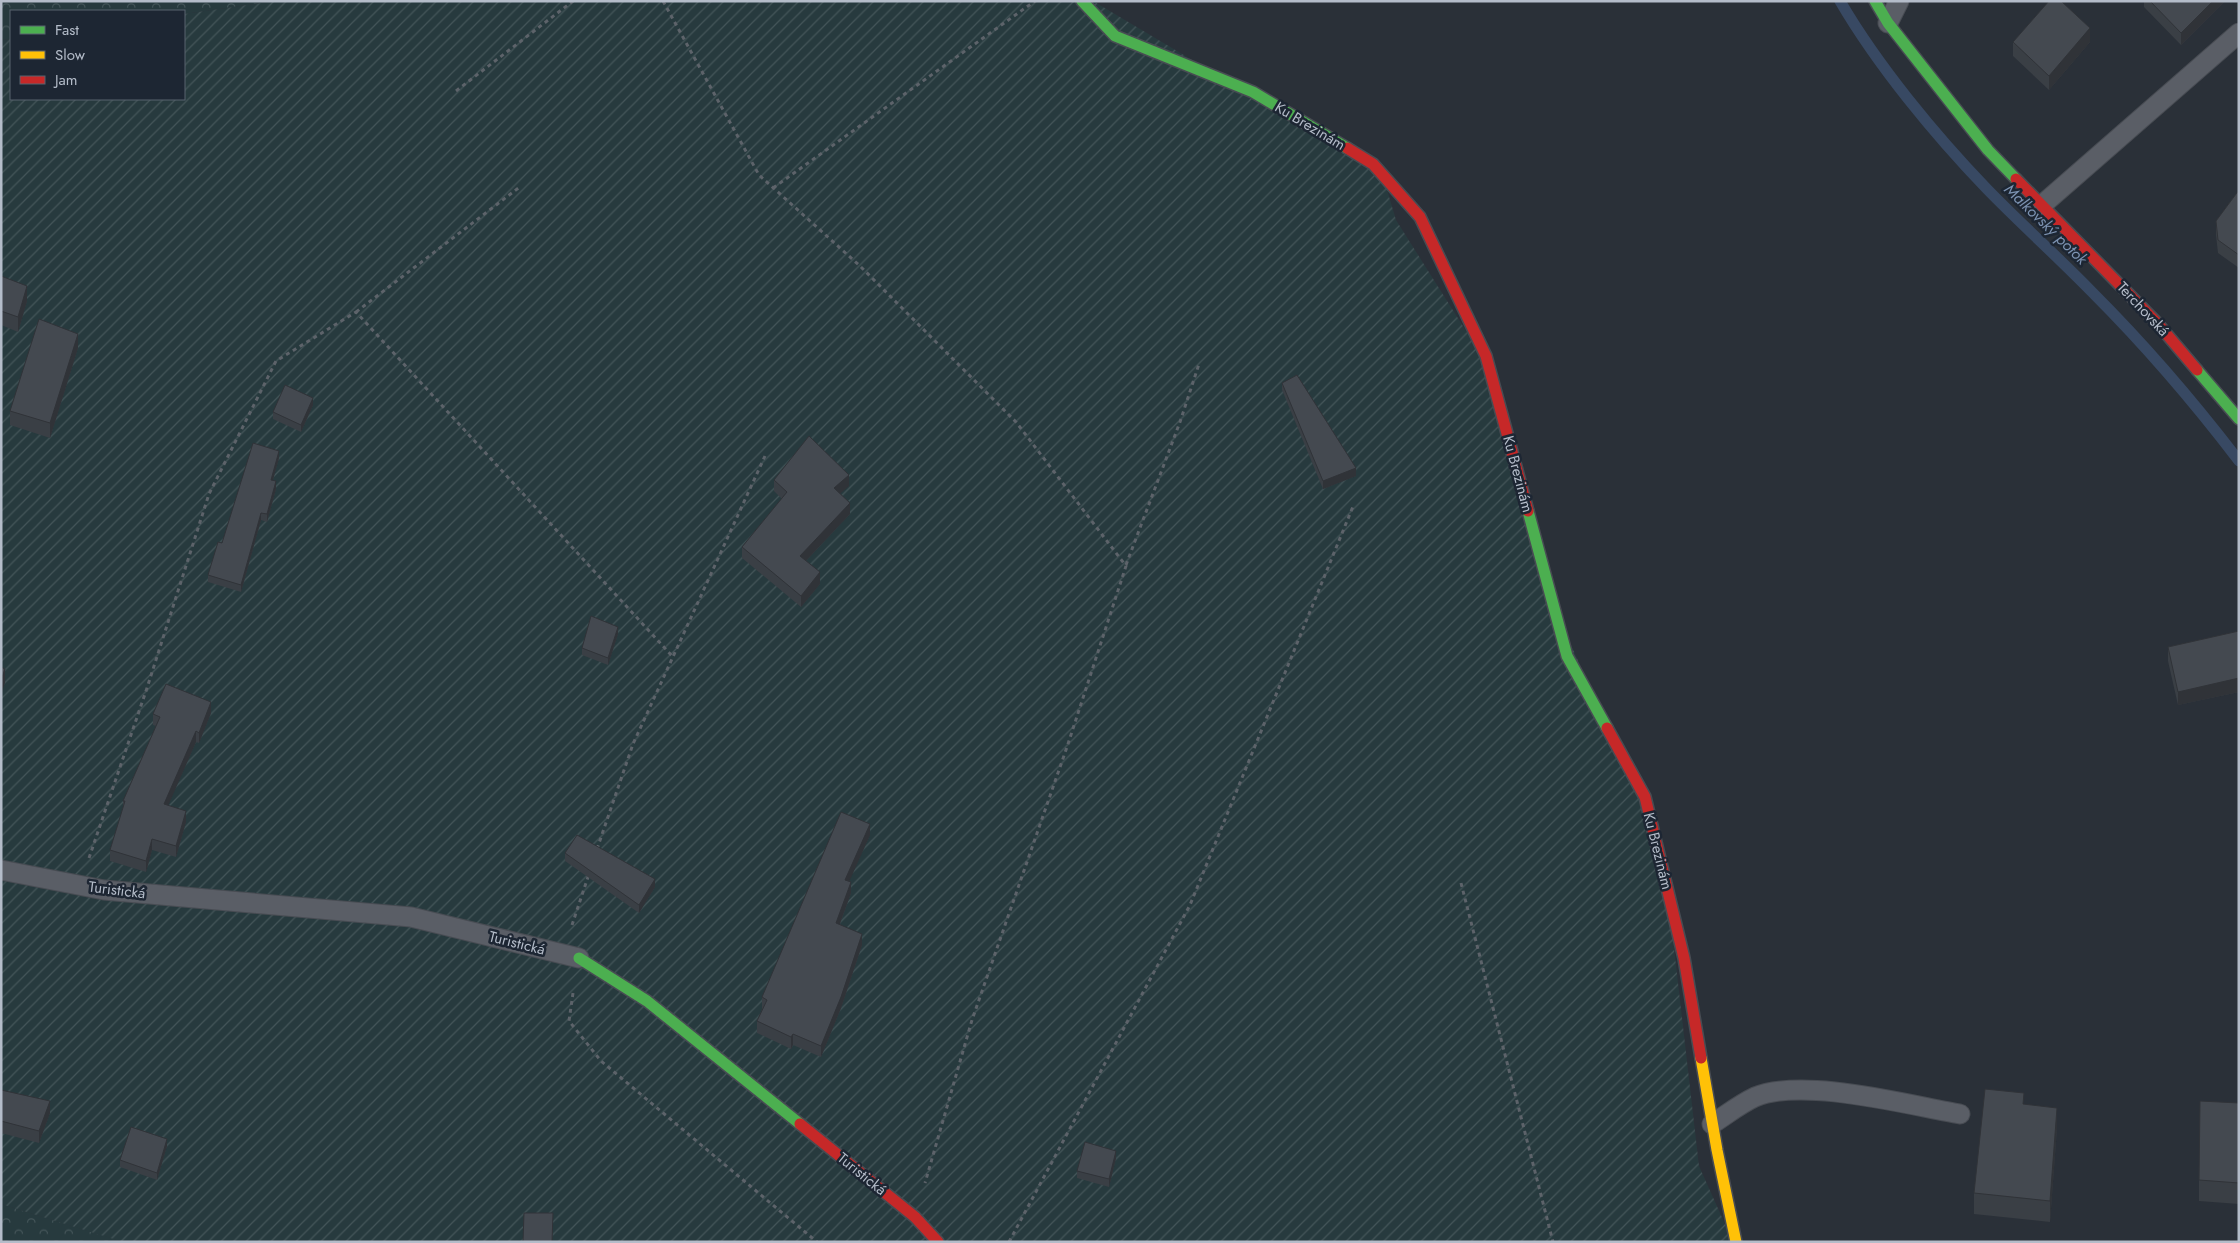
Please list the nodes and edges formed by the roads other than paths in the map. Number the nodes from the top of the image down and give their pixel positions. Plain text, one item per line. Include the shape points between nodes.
1 (1082, 1) edge
2 (1875, 1) edge
3 (1899, 1) edge
4 (1888, 23) junction
5 (2239, 33) edge
6 (2042, 206) junction
7 (2239, 419) edge
8 (1, 870) edge
9 (570, 956) joint
10 (1960, 1114) dead end
11 (1712, 1124) junction
12 (938, 1242) edge
13 (1736, 1242) edge

1 - 11 street, Ku Brezinám via 1115,36 1254,92 1373,164 1420,216 1486,356 1567,656 1645,797 1684,958
2 - 4 street, Terchovská
3 - 4 lane
4 - 6 street, Terchovská via 1988,150
5 - 6 lane
6 - 7 street, Terchovská via 2158,324
8 - 9 lane, Turistická via 104,890 411,917
9 - 12 street, Turistická via 648,1001 915,1217
10 - 11 lane via 1842,1092 1790,1090 1755,1097
11 - 13 street, Ku Brezinám

